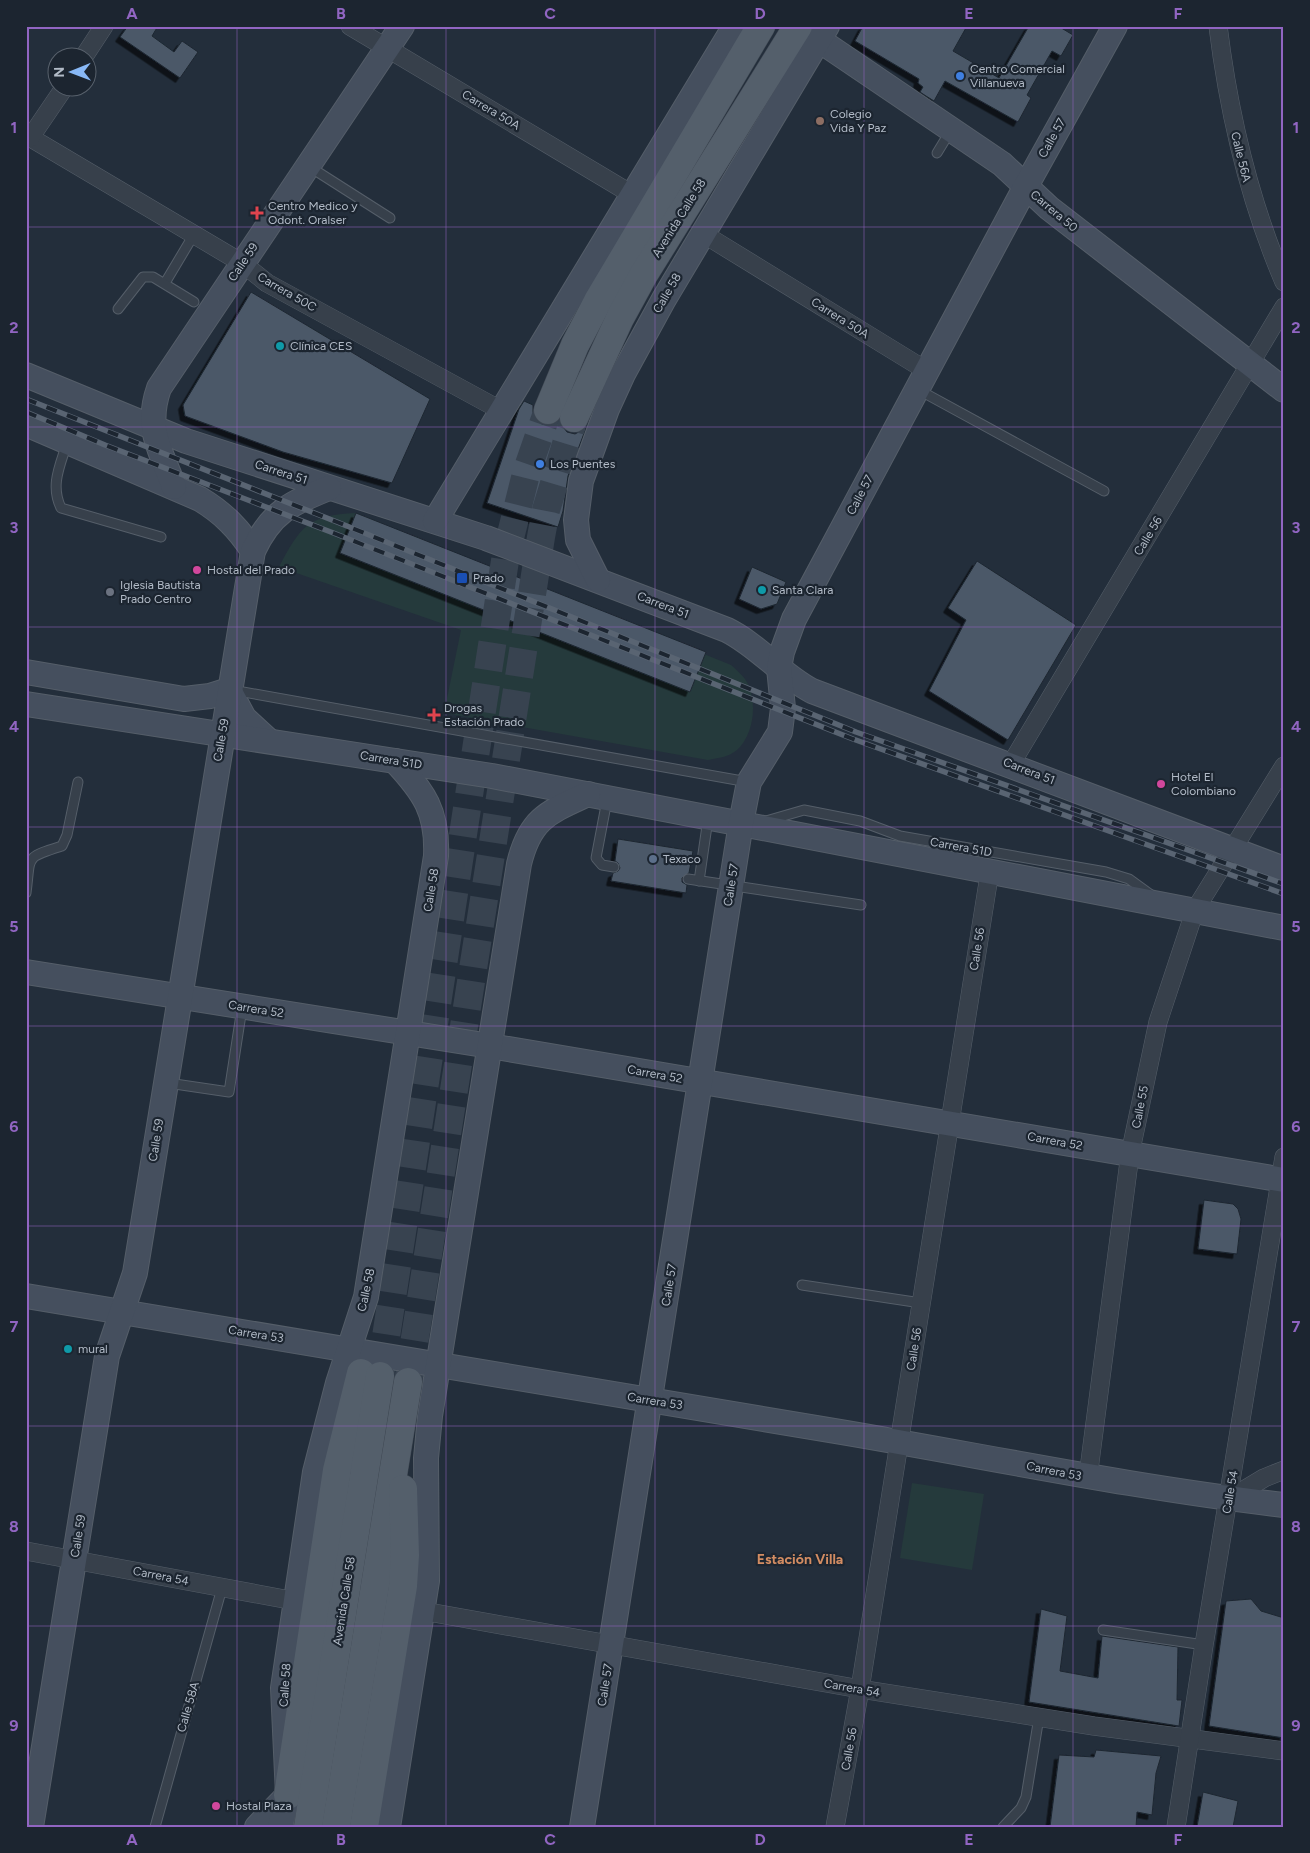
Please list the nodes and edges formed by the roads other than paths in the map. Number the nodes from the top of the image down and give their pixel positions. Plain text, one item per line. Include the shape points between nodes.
1 (104, 26) edge
2 (350, 26) edge
3 (402, 26) edge
4 (735, 26) edge
5 (762, 26) edge
6 (1115, 26) edge
7 (1218, 26) edge
8 (815, 31) edge
9 (90, 48) edge
10 (387, 48) junction
11 (57, 98) edge
12 (952, 130) junction
13 (28, 137) edge
14 (937, 153) dead end
15 (307, 166) junction
16 (1026, 186) junction
17 (633, 195) junction
18 (390, 218) dead end
19 (702, 233) junction
20 (193, 236) junction
21 (242, 263) junction
22 (1284, 282) edge
23 (165, 283) junction
24 (194, 302) dead end
25 (1284, 307) edge
26 (118, 309) dead end
27 (1251, 364) junction
28 (26, 375) edge
29 (922, 380) junction
30 (1284, 390) edge
31 (548, 410) tunnel mouth
32 (502, 411) junction
33 (574, 418) tunnel mouth
34 (26, 424) edge
35 (152, 428) junction
36 (68, 442) junction
37 (174, 486) junction
38 (328, 488) junction
39 (1104, 491) dead end
40 (435, 521) junction
41 (161, 537) dead end
42 (253, 551) junction
43 (598, 580) junction
44 (779, 668) junction
45 (26, 672) edge
46 (229, 690) junction
47 (26, 704) edge
48 (222, 733) junction
49 (268, 740) junction
50 (395, 761) junction
51 (1011, 764) junction
52 (1284, 766) edge
53 (78, 782) dead end
54 (749, 782) junction
55 (598, 796) junction
56 (708, 816) junction
57 (747, 824) junction
58 (1233, 849) junction
59 (614, 867) dead end
60 (1284, 869) edge
61 (990, 870) junction
62 (688, 879) dead end
63 (699, 881) junction
64 (731, 886) junction
65 (26, 893) edge
66 (1163, 904) junction
67 (861, 905) dead end
68 (1195, 910) junction
69 (1284, 928) edge
70 (26, 972) edge
71 (179, 996) junction
72 (242, 1006) junction
73 (408, 1033) junction
74 (490, 1046) junction
75 (166, 1082) junction
76 (700, 1082) junction
77 (950, 1124) junction
78 (1130, 1154) junction
79 (1284, 1156) edge
80 (1282, 1180) edge
81 (802, 1285) dead end
82 (26, 1296) edge
83 (921, 1303) junction
84 (122, 1312) junction
85 (438, 1365) junction
86 (363, 1366) junction
87 (408, 1382) tunnel mouth
88 (650, 1400) junction
89 (400, 1431) junction
90 (900, 1442) junction
91 (1284, 1470) edge
92 (1088, 1478) junction
93 (1229, 1499) junction
94 (1284, 1505) edge
95 (26, 1551) edge
96 (74, 1560) junction
97 (222, 1588) junction
98 (295, 1601) junction
99 (423, 1611) junction
100 (1103, 1630) dead end
101 (611, 1645) junction
102 (1204, 1645) junction
103 (860, 1689) junction
104 (1039, 1717) junction
105 (1189, 1739) junction
106 (1284, 1751) edge
107 (288, 1795) junction
108 (31, 1827) edge
109 (155, 1827) edge
110 (257, 1827) edge
111 (280, 1827) edge
112 (308, 1827) edge
113 (336, 1827) edge
114 (364, 1827) edge
115 (388, 1827) edge
116 (582, 1827) edge
117 (835, 1827) edge
118 (1003, 1827) edge
119 (1176, 1827) edge

1 - 9 street
2 - 10 street, Carrera 50A
3 - 10 street, Calle 59
4 - 17 street
5 - 31 main road via 598,301 575,345
6 - 16 street, Calle 57
7 - 22 street, Calle 56A via 1235,136 1249,190
8 - 12 street, Carrera 50
8 - 19 street, Calle 58
8 - 33 main road, Avenida Calle 58 via 644,274
10 - 15 street, Calle 59
10 - 17 street, Carrera 50A
11 - 13 street
12 - 14 lane
12 - 16 street, Carrera 50 via 1002,164
13 - 20 street, Carrera 50C
15 - 18 lane
15 - 21 street, Calle 59
16 - 27 street, Carrera 50 via 1049,208
16 - 29 street, Calle 57
17 - 32 street
19 - 29 street, Carrera 50A
19 - 43 street, Calle 58 via 623,374 581,481 576,512 578,540
20 - 21 street, Carrera 50C
20 - 23 lane
21 - 32 street, Carrera 50C via 267,283
21 - 35 street, Calle 59 via 159,388 154,402
23 - 24 lane
23 - 26 lane via 153,276 143,277
25 - 27 street, Calle 56
27 - 30 street, Carrera 50
27 - 51 street, Calle 56
28 - 35 street, Carrera 51
29 - 39 lane
29 - 44 street, Calle 57 via 794,619
32 - 40 street
34 - 36 street
35 - 37 street, Calle 59
35 - 38 street, Carrera 51
36 - 37 street
36 - 41 lane via 54,485 61,508
37 - 42 street via 223,514
38 - 40 street, Carrera 51
38 - 42 street, Calle 59 via 286,507 265,528
40 - 43 street, Carrera 51
42 - 46 street, Calle 59
43 - 44 street, Carrera 51 via 727,630 752,645
44 - 51 street, Carrera 51 via 812,690
44 - 54 street, Calle 57 via 783,708 780,732
45 - 46 street via 184,699
46 - 48 street, Calle 59
46 - 49 street via 244,718
46 - 54 lane
47 - 48 street, Carrera 51D
48 - 49 street, Carrera 51D
48 - 71 street, Calle 59
49 - 50 street, Carrera 51D
50 - 55 street, Carrera 51D
50 - 73 street, Calle 58 via 426,798 434,817 437,838
51 - 58 street, Carrera 51
52 - 58 street, Calle 55
53 - 65 lane via 62,846 36,853 31,859
54 - 57 street, Calle 57
55 - 56 street, Carrera 51D
55 - 59 lane via 596,858 602,865
55 - 74 street via 546,815 524,845
56 - 57 street, Carrera 51D
56 - 63 lane
57 - 61 street, Carrera 51D
57 - 64 street, Calle 57
57 - 66 lane, Carrera 51D via 804,810 860,821 900,836 1106,872 1129,879
58 - 60 street, Carrera 51
58 - 68 street, Calle 55
61 - 66 street, Carrera 51D
61 - 77 street, Calle 56
62 - 63 lane
63 - 64 lane
64 - 67 lane
64 - 76 street, Calle 57
66 - 68 street, Carrera 51D
68 - 69 street, Carrera 51D
68 - 78 street, Calle 55 via 1158,1022
70 - 71 street, Carrera 52
71 - 72 street, Carrera 52
71 - 75 street, Calle 59
72 - 73 street, Carrera 52
72 - 75 lane via 229,1092
73 - 74 street, Carrera 52
73 - 86 street, Calle 58 via 366,1297
74 - 76 street, Carrera 52
74 - 85 street
75 - 84 street, Calle 59 via 135,1272
76 - 77 street, Carrera 52
76 - 88 street, Calle 57
77 - 78 street, Carrera 52
77 - 83 street, Calle 56
78 - 80 street, Carrera 52
78 - 92 street, Calle 55
79 - 80 street, Calle 54
80 - 93 street, Calle 54
81 - 83 lane
82 - 84 street, Carrera 53
83 - 90 street, Calle 56
84 - 86 street, Carrera 53
84 - 96 street, Calle 59 via 108,1356
85 - 86 street, Carrera 53
85 - 88 street, Carrera 53
85 - 99 street via 426,1458 428,1559
86 - 98 street, Calle 58 via 318,1455
86 - 107 main road via 337,1470
86 - 112 main road, Avenida Calle 58
87 - 89 main road
88 - 90 street, Carrera 53
88 - 101 street, Calle 57
89 - 113 main road
89 - 114 main road via 403,1586
90 - 92 street, Carrera 53
90 - 103 street, Calle 56
91 - 93 street
92 - 93 street, Carrera 53
93 - 94 street, Carrera 53
93 - 102 street, Calle 54
95 - 96 street, Carrera 54
96 - 97 street, Carrera 54
96 - 108 street, Calle 59
97 - 98 street, Carrera 54
97 - 109 lane, Calle 58A
98 - 107 street, Calle 58 via 282,1700
99 - 101 street, Carrera 54
99 - 115 street
100 - 102 lane
101 - 103 street, Carrera 54
101 - 116 street, Calle 57
102 - 105 street, Calle 54
103 - 104 street, Carrera 54
103 - 117 street, Calle 56
104 - 105 street, Carrera 54
104 - 118 lane via 1026,1797 1021,1808
105 - 106 street, Carrera 54
105 - 119 street, Calle 54
107 - 110 street
107 - 111 street, Calle 58

